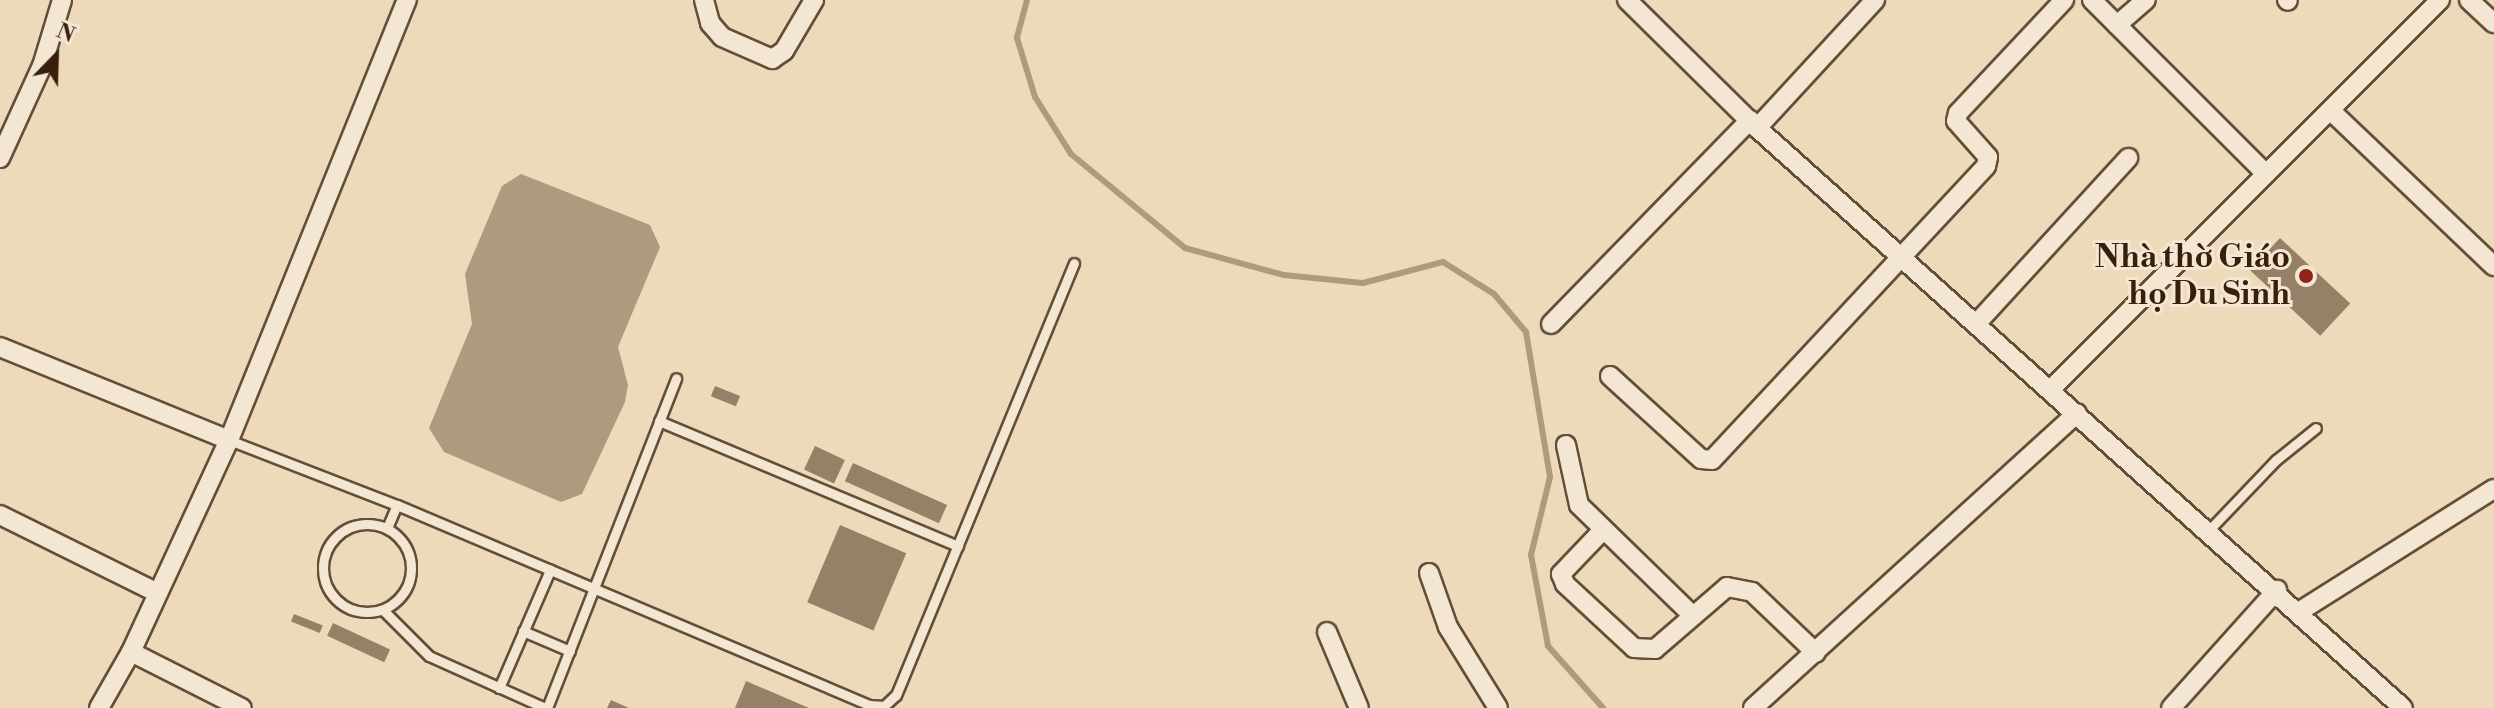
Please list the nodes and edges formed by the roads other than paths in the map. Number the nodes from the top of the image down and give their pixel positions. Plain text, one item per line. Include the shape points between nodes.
1 (62, 0) edge
2 (407, 0) edge
3 (704, 0) edge
4 (814, 0) edge
5 (1627, 0) edge
6 (1875, 0) edge
7 (2064, 0) edge
8 (2092, 0) edge
9 (2146, 0) edge
10 (2440, 0) edge
11 (2469, 0) edge
12 (2494, 23) edge
13 (2117, 25) junction
14 (2331, 111) junction
15 (1754, 124) junction
16 (0, 158) edge
17 (2128, 158) dead end
18 (2266, 174) junction
19 (1900, 254) junction
20 (1074, 263) dead end
21 (2494, 266) edge
22 (1977, 323) junction
23 (1551, 324) dead end
24 (0, 347) edge
25 (1610, 376) dead end
26 (676, 378) dead end
27 (2051, 389) junction
28 (2077, 413) junction
29 (659, 421) junction
30 (2316, 428) dead end
31 (229, 440) junction
32 (1566, 445) dead end
33 (2494, 489) edge
34 (397, 505) junction
35 (0, 515) edge
36 (387, 528) junction
37 (1603, 530) junction
38 (2209, 530) junction
39 (958, 546) junction
40 (550, 570) junction
41 (1429, 573) dead end
42 (594, 589) junction
43 (2277, 590) junction
44 (156, 592) junction
45 (383, 610) junction
46 (2300, 611) junction
47 (1693, 616) junction
48 (523, 631) junction
49 (1327, 632) dead end
50 (570, 651) junction
51 (131, 652) junction
52 (1816, 653) junction
53 (499, 688) junction
54 (2391, 704) edge
55 (99, 708) edge
56 (242, 708) edge
57 (546, 708) edge
58 (1359, 708) edge
59 (1498, 708) edge
60 (1753, 708) edge
61 (2171, 708) edge

1 - 16 street via 42,66
2 - 31 street
3 - 4 street via 710,23 722,37 772,59 784,51
5 - 15 street
6 - 15 street
7 - 19 street via 1958,113 1956,121 1988,160
8 - 13 street
9 - 13 street
10 - 14 street
11 - 12 street
13 - 18 street
14 - 18 street
14 - 21 street
15 - 19 street
15 - 23 street
17 - 22 street
18 - 27 street
19 - 22 street
19 - 25 street via 1712,460 1701,459
20 - 39 lane
22 - 27 street
24 - 31 street
26 - 29 lane
27 - 28 street
28 - 38 street
28 - 52 street
29 - 39 lane
29 - 42 lane
30 - 38 lane via 2276,460
31 - 34 lane
31 - 44 street
32 - 37 street via 1579,505
33 - 46 street
34 - 36 lane
34 - 40 lane
35 - 44 street
36 - 45 lane via 399,537 412,563 406,591
36 - 45 lane via 373,524 345,530 325,552 323,566 324,580 341,604 369,613
37 - 47 street
37 - 47 street via 1564,566 1565,584 1634,648 1645,652
38 - 43 street
39 - 42 lane via 896,695 884,706 869,705
40 - 42 lane
40 - 48 lane
41 - 59 street via 1448,627
42 - 50 lane
43 - 46 street
43 - 61 street
44 - 51 street
45 - 53 lane via 420,650
46 - 54 street
47 - 52 street via 1727,587 1741,587
48 - 50 lane
48 - 53 lane
49 - 58 street
50 - 57 lane
51 - 55 street
51 - 56 street
52 - 60 street
53 - 57 lane

